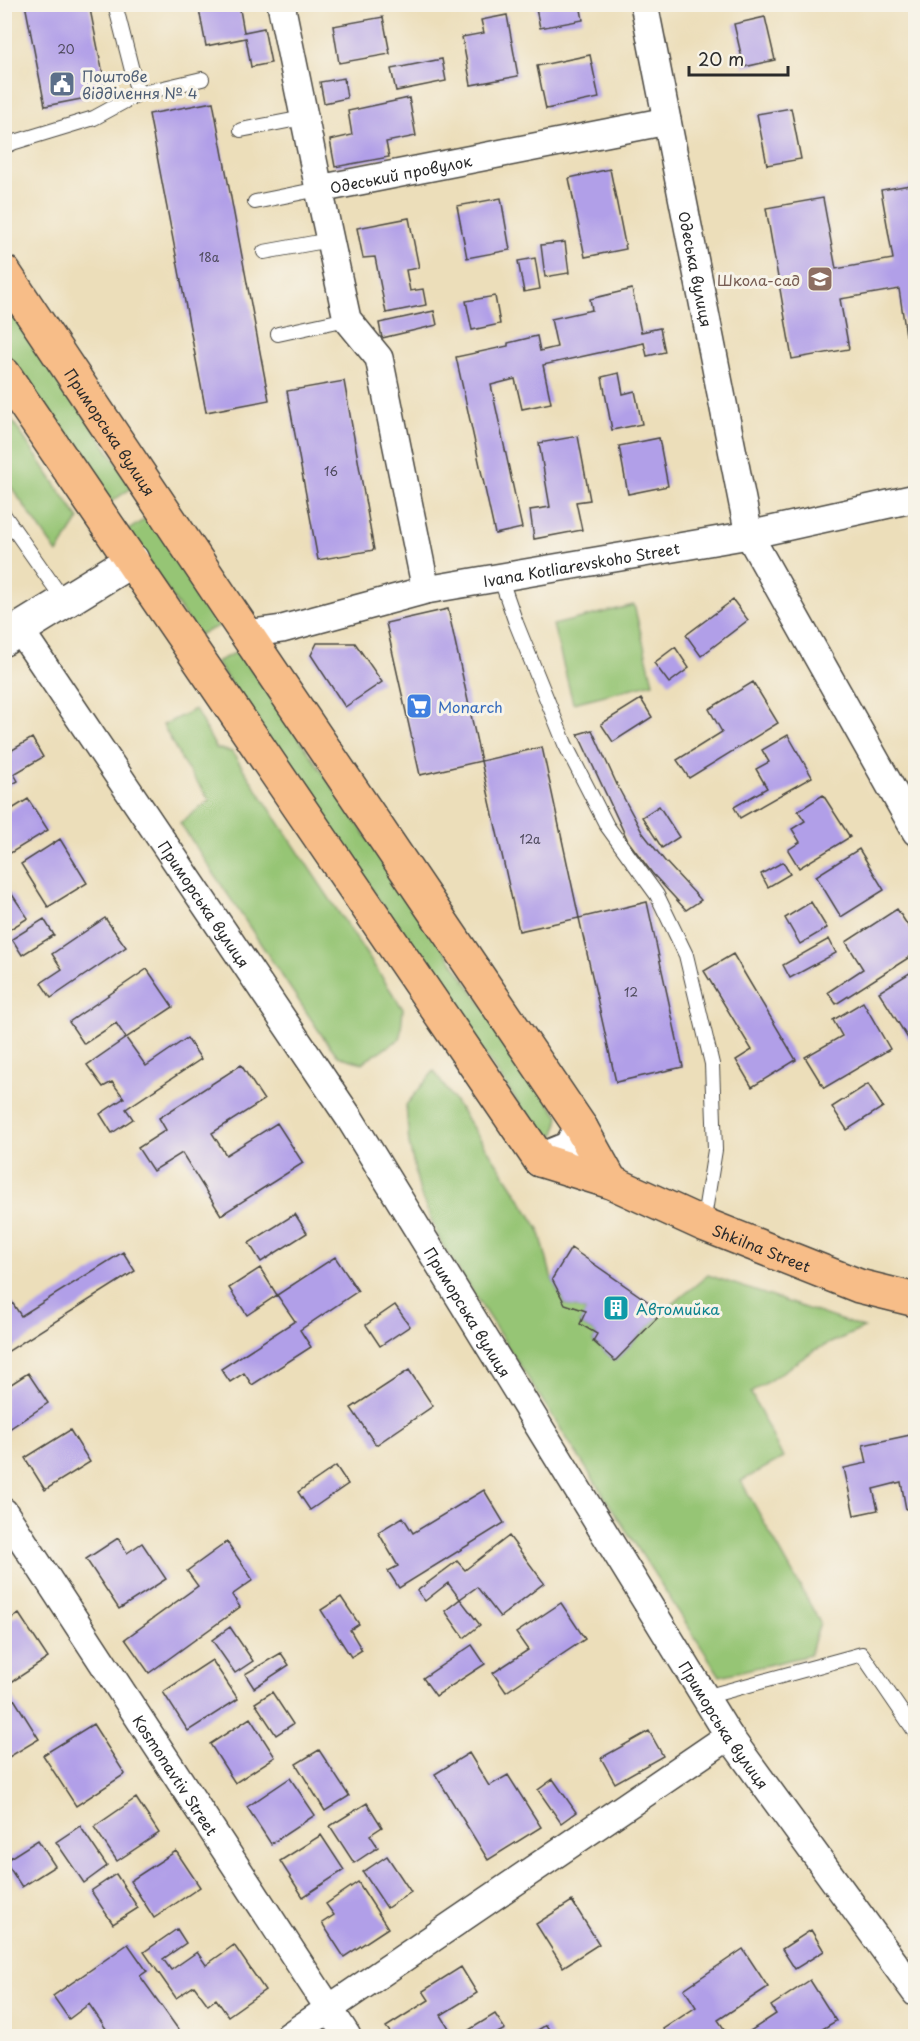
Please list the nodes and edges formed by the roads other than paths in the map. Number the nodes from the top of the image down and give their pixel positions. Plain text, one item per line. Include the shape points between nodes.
1 (115, 4) edge
2 (281, 4) edge
3 (644, 4) edge
4 (202, 79) dead end
5 (138, 94) junction
6 (303, 118) junction
7 (667, 120) junction
8 (241, 130) dead end
9 (4, 147) edge
10 (319, 189) junction
11 (255, 202) dead end
12 (330, 240) junction
13 (264, 252) dead end
14 (4, 272) edge
15 (347, 319) junction
16 (278, 334) dead end
17 (4, 374) edge
18 (915, 498) edge
19 (4, 515) edge
20 (750, 535) junction
21 (132, 560) junction
22 (500, 577) junction
23 (426, 590) junction
24 (65, 602) junction
25 (12, 634) edge
26 (247, 634) junction
27 (915, 832) edge
28 (581, 1128) junction
29 (540, 1160) junction
30 (611, 1182) junction
31 (703, 1224) junction
32 (915, 1299) edge
33 (4, 1512) edge
34 (705, 1697) junction
35 (915, 1733) edge
36 (729, 1736) junction
37 (915, 1993) edge
38 (329, 2009) junction
39 (289, 2037) edge
40 (347, 2037) edge

1 - 5 lane
2 - 6 street, Одеський провулок
3 - 7 street, Одеська вулиця
4 - 5 lane
5 - 9 lane via 94,118
6 - 8 lane
6 - 10 street, Одеський провулок
7 - 10 street, Одеський провулок
7 - 20 street, Одеська вулиця
10 - 11 lane
10 - 12 street
12 - 13 lane
12 - 15 street
14 - 26 main road, Приморська вулиця
15 - 16 lane
15 - 23 street via 379,358
17 - 21 main road
18 - 20 street, Ivana Kotliarevskoho Street
19 - 24 lane
20 - 22 street, Ivana Kotliarevskoho Street
20 - 27 street, Одеська вулиця
21 - 24 street
21 - 29 main road
22 - 23 street, Ivana Kotliarevskoho Street
22 - 31 lane via 565,744 607,826 657,895 686,955 712,1064 715,1150
23 - 26 street, Ivana Kotliarevskoho Street via 282,629
24 - 25 street
25 - 34 street, Приморська вулиця via 350,1119
26 - 28 main road, Приморська вулиця
28 - 29 street via 570,1148
28 - 30 main road, Приморська вулиця
29 - 30 main road, Shkilna Street
30 - 31 main road, Shkilna Street
31 - 32 main road, Shkilna Street via 859,1286
33 - 38 street, Kosmonavtiv Street
34 - 35 lane via 862,1654
34 - 36 street, Приморська вулиця
36 - 37 street, Приморська вулиця
36 - 38 street
38 - 39 street
38 - 40 street, Kosmonavtiv Street

